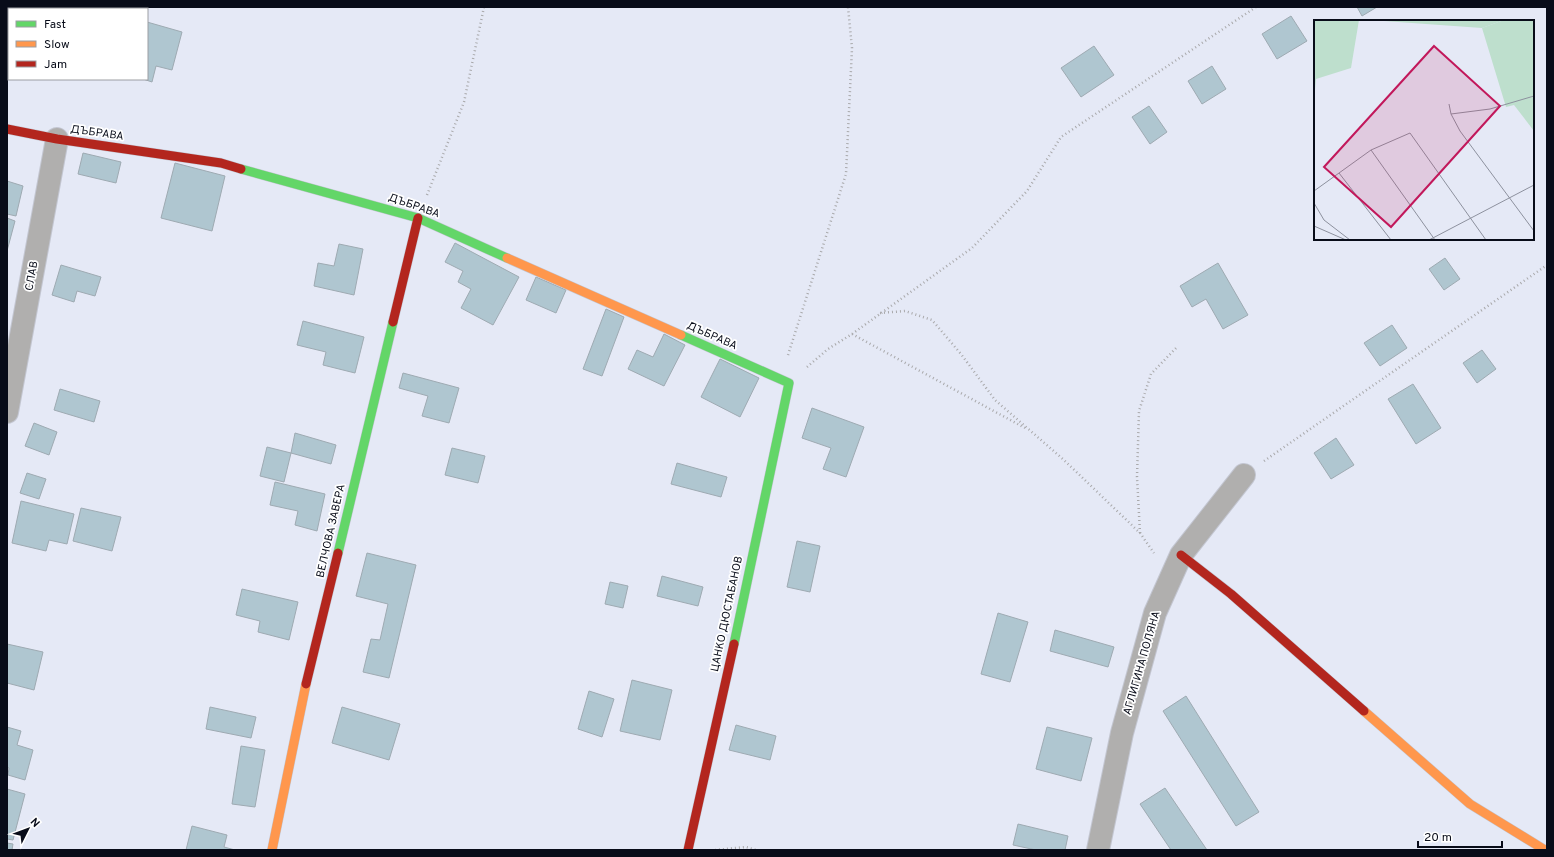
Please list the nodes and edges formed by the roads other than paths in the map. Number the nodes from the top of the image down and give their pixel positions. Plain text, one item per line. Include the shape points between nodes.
1 (7, 129) edge
2 (57, 139) junction
3 (418, 218) junction
4 (789, 383) joint
5 (7, 412) edge
6 (1244, 476) road end
7 (1181, 555) junction
8 (272, 850) edge
9 (688, 850) edge
10 (1098, 850) edge
11 (1545, 850) edge

1 - 2 street, ДЪБРАВА
2 - 3 street, ДЪБРАВА via 220,163
2 - 5 street, СЛАВ
3 - 4 street, ДЪБРАВА
3 - 8 street, ВЕЛЧОВА ЗАВЕРА via 307,682
4 - 9 street, ЦАНКО ДЮСТАБАНОВ
6 - 7 street, АГЛИГИНА ПОЛЯНА
7 - 10 street, АГЛИГИНА ПОЛЯНА via 1155,613 1122,733
7 - 11 street via 1231,594 1470,804

